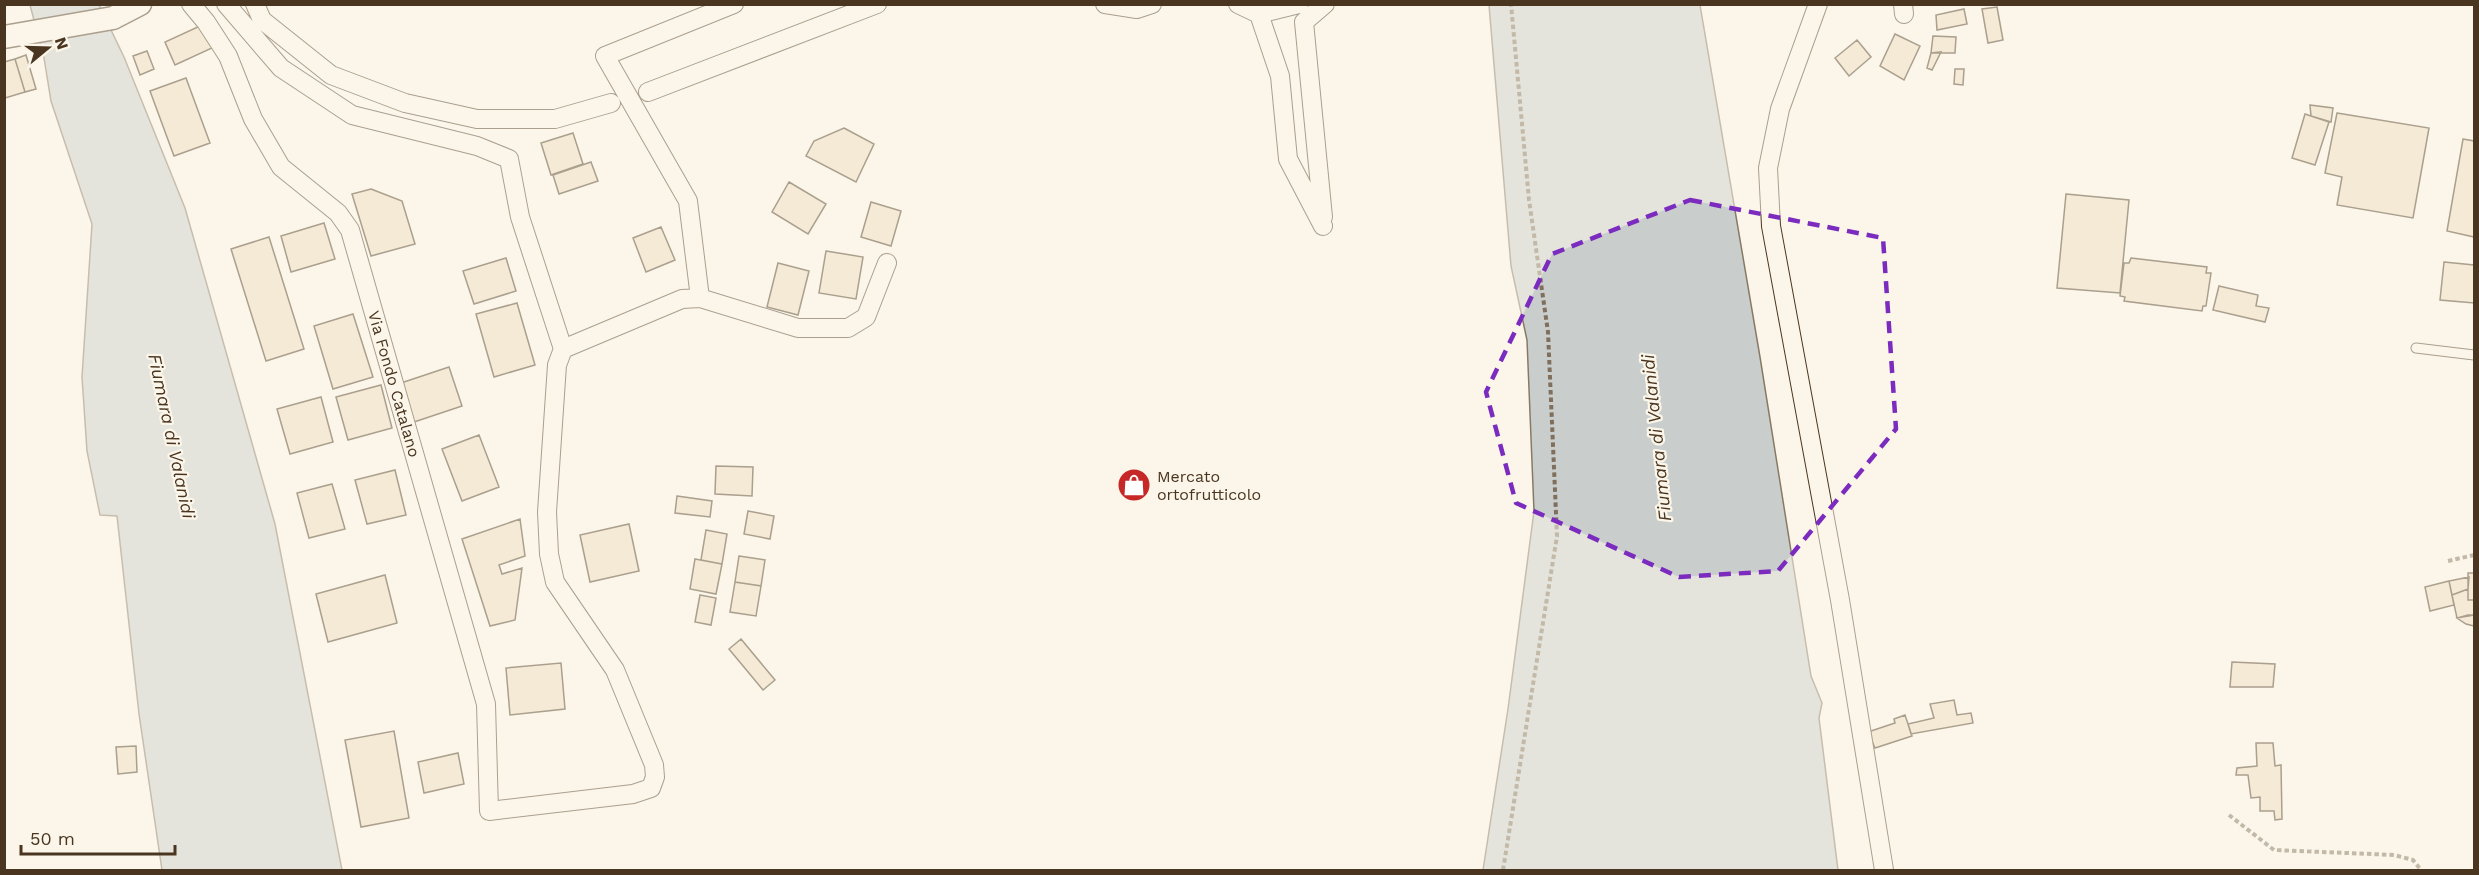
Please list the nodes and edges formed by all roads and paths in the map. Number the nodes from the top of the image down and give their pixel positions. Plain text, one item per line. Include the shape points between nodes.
1 (140, 4) edge
2 (191, 4) edge
3 (226, 4) edge
4 (255, 4) edge
5 (734, 4) edge
6 (877, 4) edge
7 (1105, 4) edge
8 (1152, 4) edge
9 (1238, 4) edge
10 (1299, 4) edge
11 (1325, 4) edge
12 (1511, 4) edge
13 (1818, 4) edge
14 (1259, 14) junction
15 (15, 35) edge
16 (648, 92) dead end
17 (611, 103) dead end
18 (887, 263) dead end
19 (700, 298) junction
20 (2416, 348) dead end
21 (562, 349) junction
22 (2475, 355) edge
23 (2475, 555) edge
24 (2448, 561) dead end
25 (2229, 815) dead end
26 (1503, 870) edge
27 (1884, 870) edge
28 (2421, 870) edge

1 - 15 street via 113,18
2 - 21 street, Via Fondo Catalano via 228,56 253,119 281,167 338,213 350,230 486,704 489,811 633,794 651,788 655,777 654,765 615,670 555,582 546,512 557,365
3 - 21 street via 281,68 352,115 477,146 509,159 520,217
4 - 17 street via 262,20 331,75 405,104 477,118 555,119
5 - 19 street via 605,56 688,201
6 - 16 street
7 - 8 street via 1137,9
9 - 14 street
10 - 14 street
11 - 14 street via 1304,22 1323,226 1288,159 1280,76
12 - 26 path via 1529,200 1548,332 1557,536
13 - 27 street via 1780,109 1768,168 1771,226 1840,600
18 - 19 street via 866,317 848,328 798,328
19 - 21 street via 682,299
20 - 22 lane
23 - 24 path
25 - 28 path via 2274,850 2394,855 2413,860

